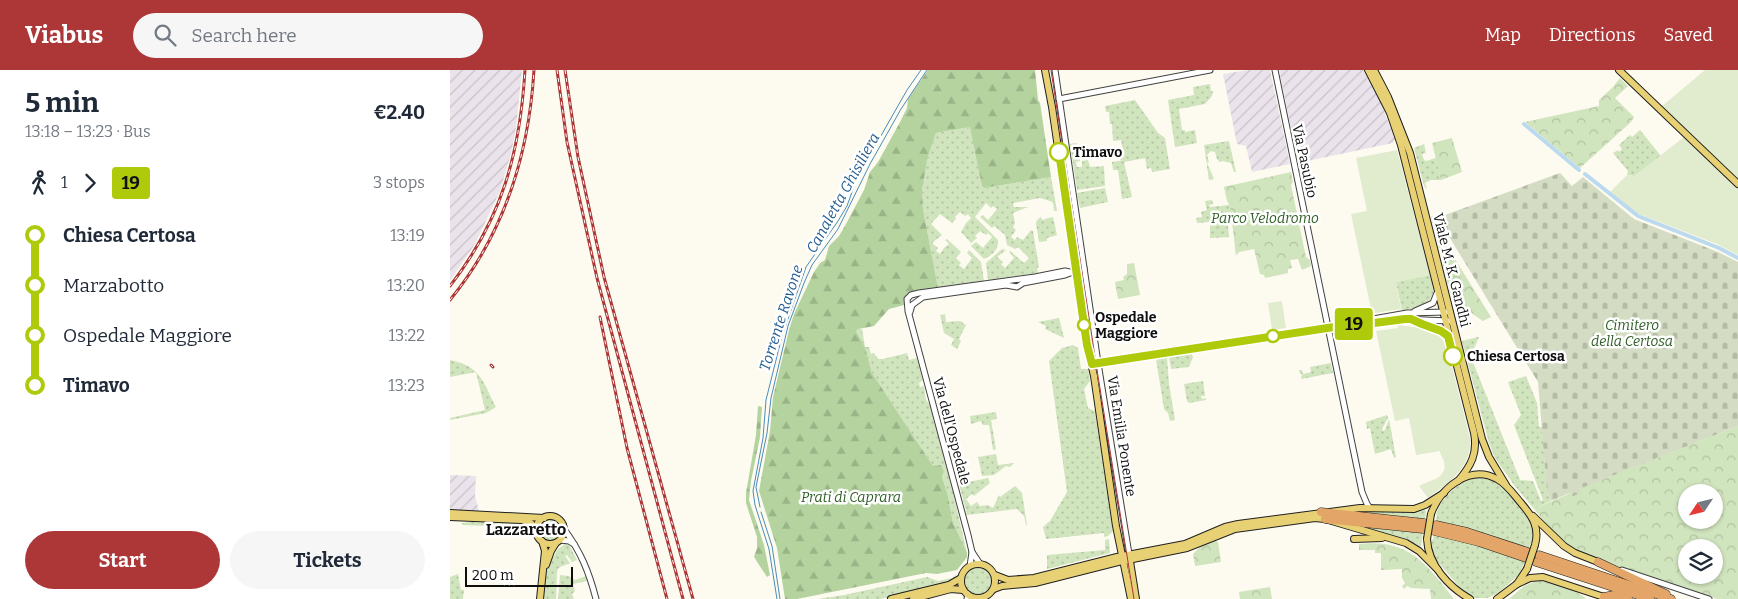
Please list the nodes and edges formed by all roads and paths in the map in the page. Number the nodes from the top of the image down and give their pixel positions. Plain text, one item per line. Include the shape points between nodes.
1 (1045, 70) edge
2 (1055, 70) edge
3 (1210, 70) edge
4 (1275, 70) edge
5 (1368, 70) edge
6 (1374, 70) edge
7 (1619, 70) edge
8 (1059, 99) junction
9 (1692, 138) junction
10 (1404, 144) junction
11 (1738, 178) edge
12 (1738, 184) edge
13 (1084, 268) junction
14 (1073, 272) junction
15 (1008, 282) junction
16 (1438, 291) junction
17 (910, 304) junction
18 (1446, 312) junction
19 (1407, 313) junction
20 (1411, 319) junction
21 (1448, 320) junction
22 (1370, 321) junction
23 (1328, 328) junction
24 (1449, 338) junction
25 (1095, 363) junction
26 (1458, 481) junction
27 (1506, 485) junction
28 (1362, 492) junction
29 (1444, 493) junction
30 (1360, 508) junction
31 (1370, 508) junction
32 (1528, 512) junction
33 (450, 513) edge
34 (1323, 516) junction
35 (450, 518) edge
36 (544, 518) junction
37 (1424, 526) dead end
38 (1435, 528) dead end
39 (564, 529) junction
40 (536, 530) junction
41 (1388, 538) junction
42 (1354, 539) dead end
43 (542, 541) junction
44 (558, 542) junction
45 (575, 545) junction
46 (972, 552) junction
47 (1527, 555) dead end
48 (1126, 557) junction
49 (1598, 562) junction
50 (980, 564) junction
51 (970, 566) junction
52 (1438, 570) junction
53 (995, 575) junction
54 (542, 578) junction
55 (961, 578) junction
56 (1516, 584) junction
57 (1451, 586) junction
58 (994, 589) junction
59 (966, 594) edge
60 (1500, 598) edge
61 (1607, 598) edge
62 (540, 599) edge
63 (596, 599) edge
64 (891, 599) edge
65 (913, 599) edge
66 (975, 599) edge
67 (1131, 599) edge
68 (1136, 599) edge
69 (1461, 599) edge
70 (1470, 599) edge
71 (1628, 599) edge
72 (1650, 599) edge
73 (1672, 599) edge
74 (1709, 599) edge

1 - 14 main road, Via Emilia Ponente
2 - 8 street, Via Emilia Ponente
3 - 8 street
4 - 23 street, Via Pasubio
5 - 10 main road
6 - 10 main road via 1388,96
7 - 9 main road
8 - 13 street, Via Emilia Ponente
9 - 11 main road via 1701,142
9 - 12 main road
10 - 16 main road, Viale M. K. Gandhi
10 - 18 main road, Viale M. K. Gandhi
13 - 14 street
13 - 25 street, Via Emilia Ponente
14 - 15 street
14 - 15 street via 1018,286
14 - 25 main road, Via Emilia Ponente via 1087,345
15 - 17 street via 923,297
15 - 17 street via 913,295 908,297
16 - 18 main road, Viale M. K. Gandhi
16 - 19 street via 1433,303
17 - 46 street, Via dell'Ospedale via 909,315
18 - 19 street
18 - 21 main road, Viale M. K. Gandhi
19 - 22 street
20 - 21 street
20 - 22 street
20 - 24 street via 1441,331
21 - 24 main road, Viale M. K. Gandhi
21 - 27 main road, Viale M. K. Gandhi via 1482,439
22 - 23 street
23 - 25 street
23 - 28 street, Via Pasubio
24 - 26 main road, Viale M. K. Gandhi via 1476,445 1471,464
25 - 48 main road, Via Emilia Ponente
26 - 27 main road via 1472,474 1483,474
26 - 29 main road
27 - 32 main road, Viale M. K. Gandhi
28 - 30 street, Via Pasubio
28 - 31 street, Via Pasubio
29 - 31 main road via 1414,508
29 - 52 main road, bridge via 1432,514 1427,540 1430,556
30 - 31 main road
30 - 34 main road
32 - 49 main road via 1564,546
32 - 56 main road, bridge via 1536,527 1537,538 1527,569
33 - 36 main road
34 - 37 highway
34 - 41 main road
34 - 48 main road via 1235,529 1191,547
35 - 40 main road via 522,520 531,523
36 - 39 main road via 558,518
36 - 40 main road
38 - 47 highway
39 - 44 main road via 564,535
39 - 45 street
40 - 43 main road
41 - 42 main road
41 - 52 main road via 1414,548
43 - 44 main road
43 - 54 main road via 545,550
44 - 45 street via 569,540
44 - 54 main road via 551,551
45 - 63 street via 587,568
46 - 50 street, Via dell'Ospedale
46 - 51 street, Via dell'Ospedale
48 - 53 main road via 1034,578 1008,580
48 - 58 main road via 1035,583
48 - 67 main road, Via Emilia Ponente
48 - 68 main road, Via Emilia Ponente
49 - 73 highway via 1658,589
49 - 74 street
50 - 51 main road
50 - 53 main road
51 - 55 main road
52 - 57 main road
53 - 58 main road
54 - 62 main road
55 - 59 main road
55 - 64 main road
56 - 60 main road
56 - 61 main road via 1528,578 1542,577
57 - 69 main road
57 - 70 main road
58 - 66 main road via 986,597
59 - 65 main road via 951,589
59 - 66 main road
61 - 71 highway via 1614,595
72 - 73 highway via 1538,558

